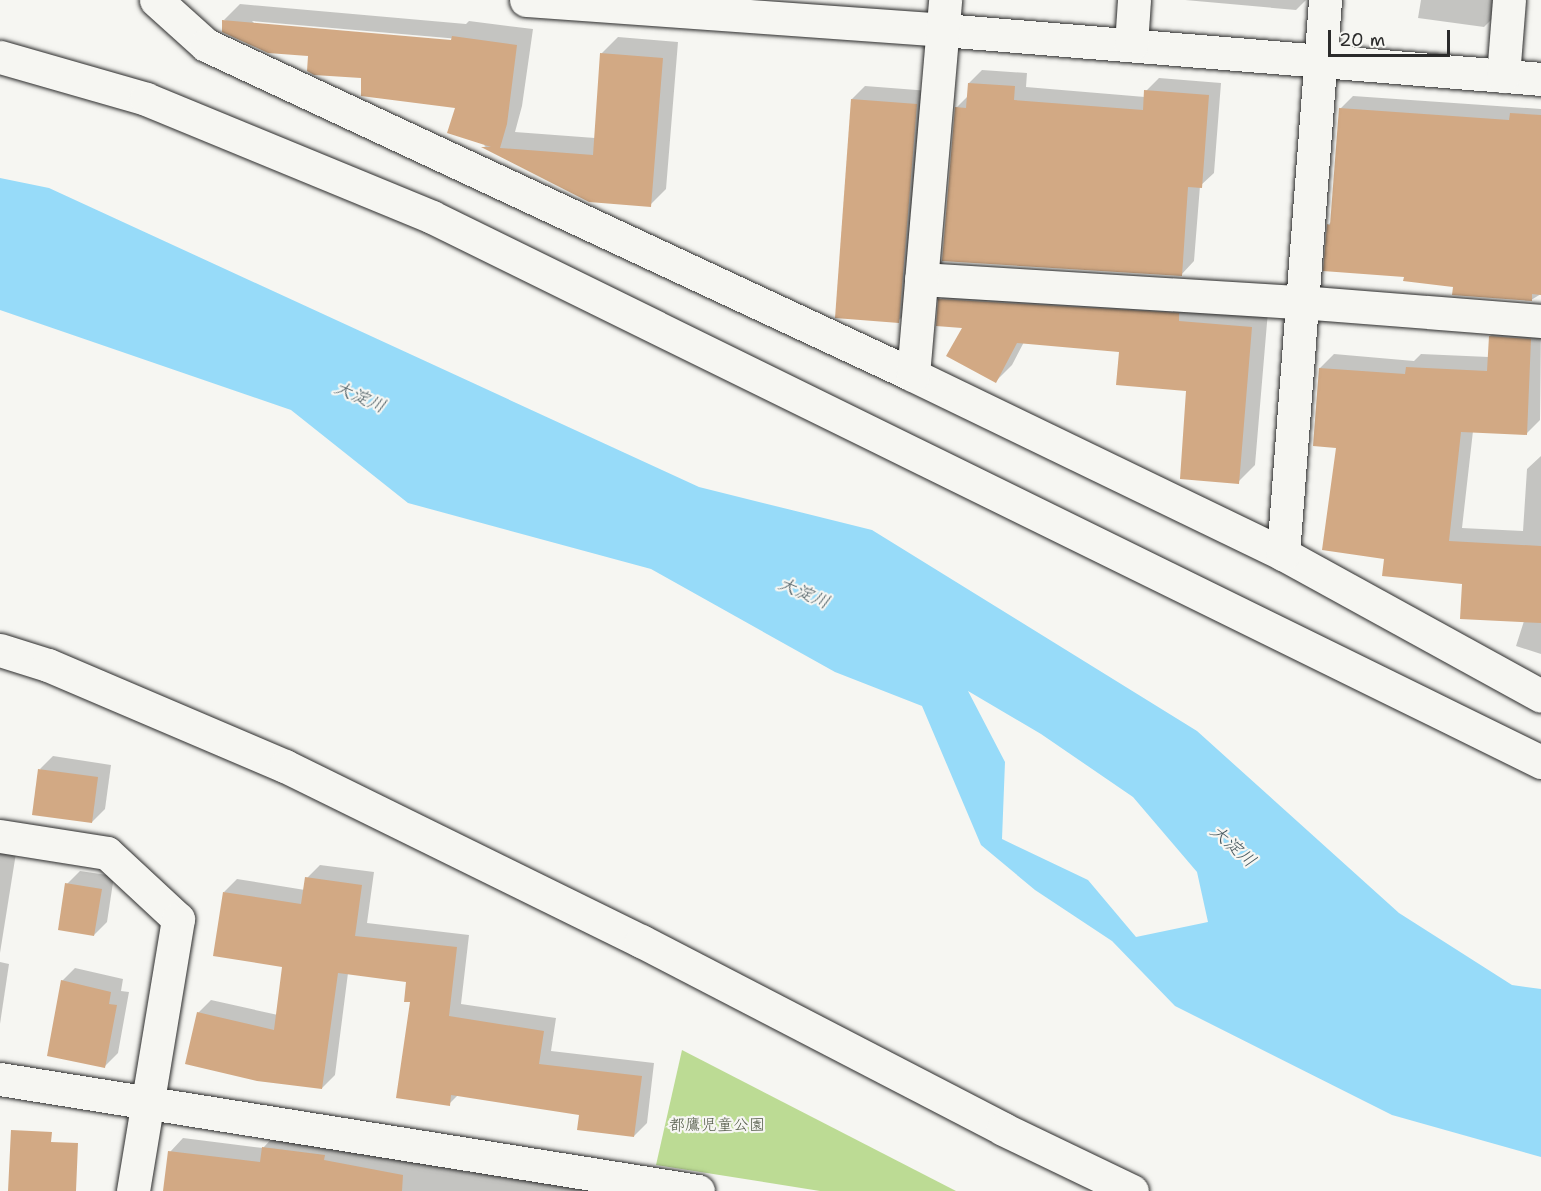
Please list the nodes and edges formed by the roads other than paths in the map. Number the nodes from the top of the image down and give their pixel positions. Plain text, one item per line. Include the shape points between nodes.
1 (156, 0) edge
2 (526, 0) edge
3 (1134, 0) edge
4 (1325, 0) edge
5 (1509, 0) edge
6 (562, 1) edge
7 (748, 8) edge
8 (944, 15) edge
9 (1131, 45) junction
10 (0, 57) edge
11 (1322, 62) junction
12 (1503, 76) junction
13 (1541, 79) edge
14 (921, 279) junction
15 (1300, 302) junction
16 (1541, 321) edge
17 (913, 375) junction
18 (1283, 554) junction
19 (0, 650) edge
20 (1541, 696) edge
21 (1541, 762) edge
22 (0, 836) edge
23 (0, 1079) edge
24 (148, 1104) junction
25 (133, 1191) edge
26 (698, 1191) edge
27 (1132, 1191) edge

1 - 17 street via 206,45
2 - 6 street
3 - 9 street
4 - 11 street
5 - 12 street
6 - 7 street
7 - 8 street
8 - 9 street
8 - 14 street
9 - 11 street
10 - 21 street via 146,99 432,217
11 - 12 street
11 - 15 street
12 - 13 street
14 - 15 street
14 - 17 street
15 - 16 street
15 - 18 street
17 - 18 street
18 - 20 street
19 - 27 street via 48,665 285,766 641,941
22 - 24 street via 107,853 178,918
23 - 24 street
24 - 25 street
24 - 26 street

